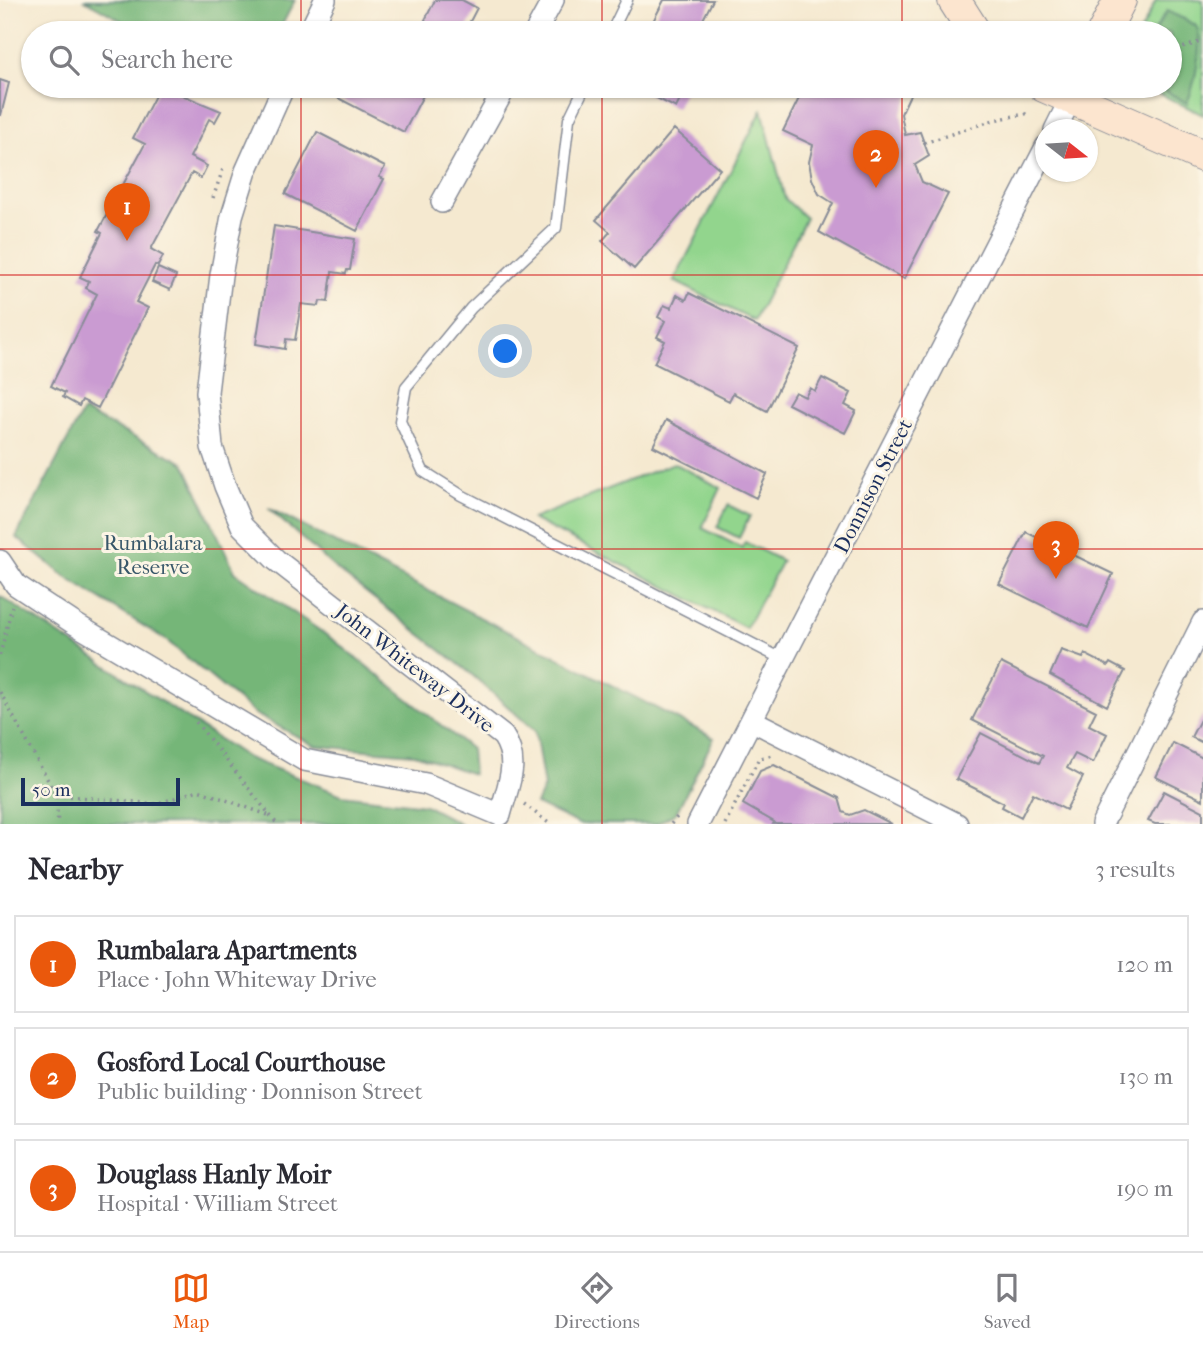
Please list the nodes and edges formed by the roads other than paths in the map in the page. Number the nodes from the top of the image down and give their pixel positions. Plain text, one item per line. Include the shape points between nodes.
1 (325, 0) edge
2 (553, 0) edge
3 (627, 0) edge
4 (954, 0) edge
5 (1120, 0) edge
6 (315, 21) edge
7 (542, 21) edge
8 (617, 21) edge
9 (967, 21) edge
10 (1109, 21) edge
11 (279, 98) edge
12 (499, 98) edge
13 (579, 98) edge
14 (1055, 98) edge
15 (1060, 98) edge
16 (1055, 119) edge
17 (1203, 156) edge
18 (1035, 167) edge
19 (442, 202) dead end
20 (0, 561) edge
21 (1203, 622) edge
22 (784, 660) junction
23 (753, 720) junction
24 (703, 818) edge
25 (508, 820) edge
26 (957, 824) edge
27 (1102, 824) edge

1 - 6 street
2 - 7 street
3 - 8 lane
4 - 9 main road
5 - 10 main road
11 - 25 street, John Whiteway Drive via 246,171 232,216 207,392 212,447 242,526 276,560 503,736 513,767 506,794
12 - 19 street
13 - 22 lane via 569,119 556,228 471,308 406,387 400,421 423,471 461,495
14 - 16 street
15 - 17 main road
18 - 22 street, Donnison Street
20 - 25 street, John Whiteway Drive via 16,585 304,760 426,784
21 - 27 street
22 - 23 street, Donnison Street
23 - 24 street, Donnison Street
23 - 26 street

